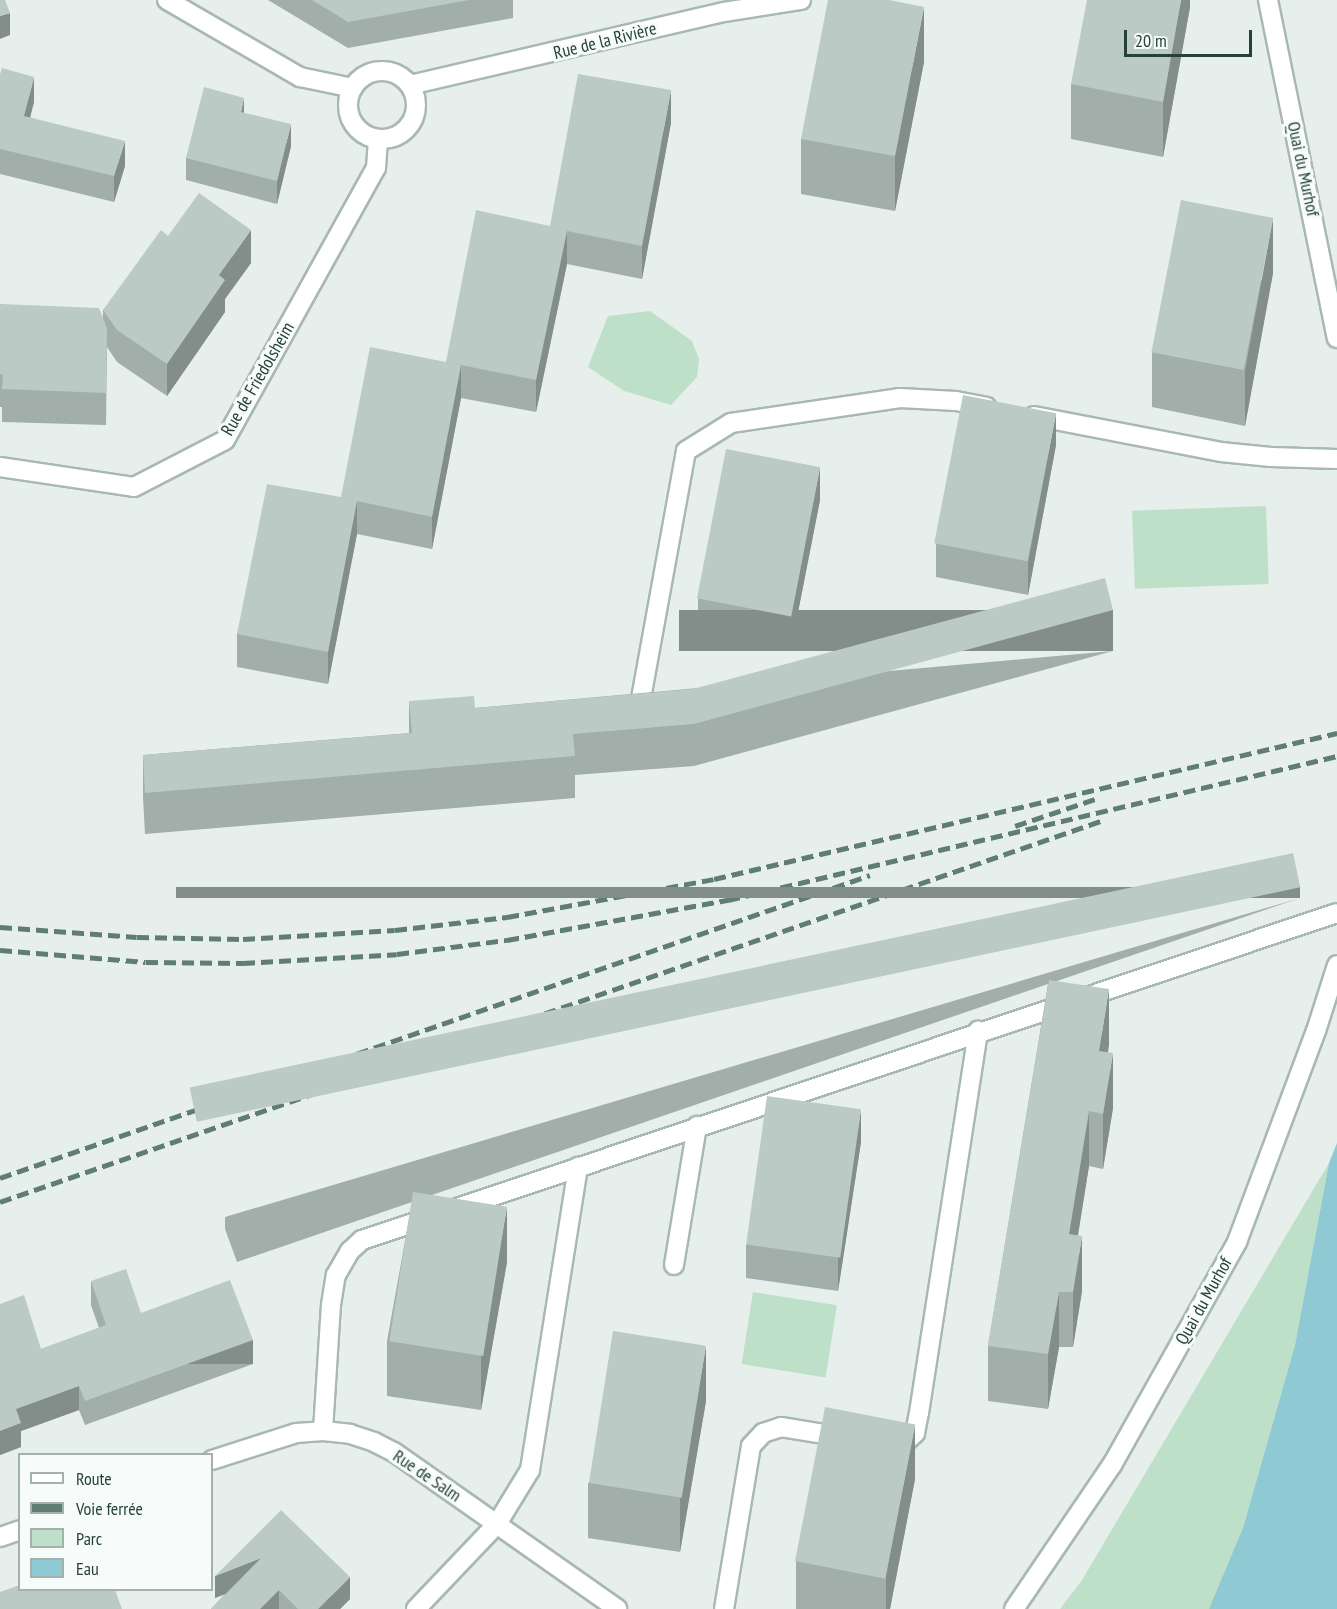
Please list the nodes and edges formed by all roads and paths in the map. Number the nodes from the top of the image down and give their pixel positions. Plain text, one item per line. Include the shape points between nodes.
1 (167, 0) edge
2 (801, 0) edge
3 (1268, 0) edge
4 (410, 85) junction
5 (353, 87) junction
6 (378, 139) junction
7 (1337, 338) edge
8 (1337, 459) edge
9 (0, 467) edge
10 (638, 715) edge
11 (1337, 913) edge
12 (1337, 966) edge
13 (978, 1031) junction
14 (696, 1126) junction
15 (578, 1167) junction
16 (674, 1265) dead end
17 (322, 1431) junction
18 (859, 1440) edge
19 (882, 1444) edge
20 (213, 1460) edge
21 (497, 1524) junction
22 (18, 1531) edge
23 (0, 1537) edge
24 (416, 1609) edge
25 (617, 1609) edge
26 (724, 1609) edge
27 (1014, 1609) edge

1 - 5 street via 300,77
2 - 4 street, Rue de la Rivière via 724,12
3 - 7 street, Quai du Murhof
4 - 5 street via 392,72 380,71
4 - 6 street via 416,106 408,127 400,134
5 - 6 street via 348,110 352,120 367,136
6 - 9 street, Rue de Friedolsheim via 376,168 225,440 134,487
8 - 10 street via 1221,452 956,401 900,398 731,423 686,450
11 - 13 street
12 - 27 street, Quai du Murhof via 1237,1242 1112,1465
13 - 14 street
13 - 19 street via 915,1433 904,1443
14 - 15 street
14 - 16 street
15 - 17 street via 362,1240 350,1251 336,1275 331,1305
15 - 21 street via 530,1470
17 - 20 street, Rue de Salm via 296,1433
17 - 21 street, Rue de Salm via 350,1434 394,1452
18 - 26 street via 781,1427 763,1433 751,1446
21 - 24 street
21 - 25 street, Rue de Salm
22 - 23 street

